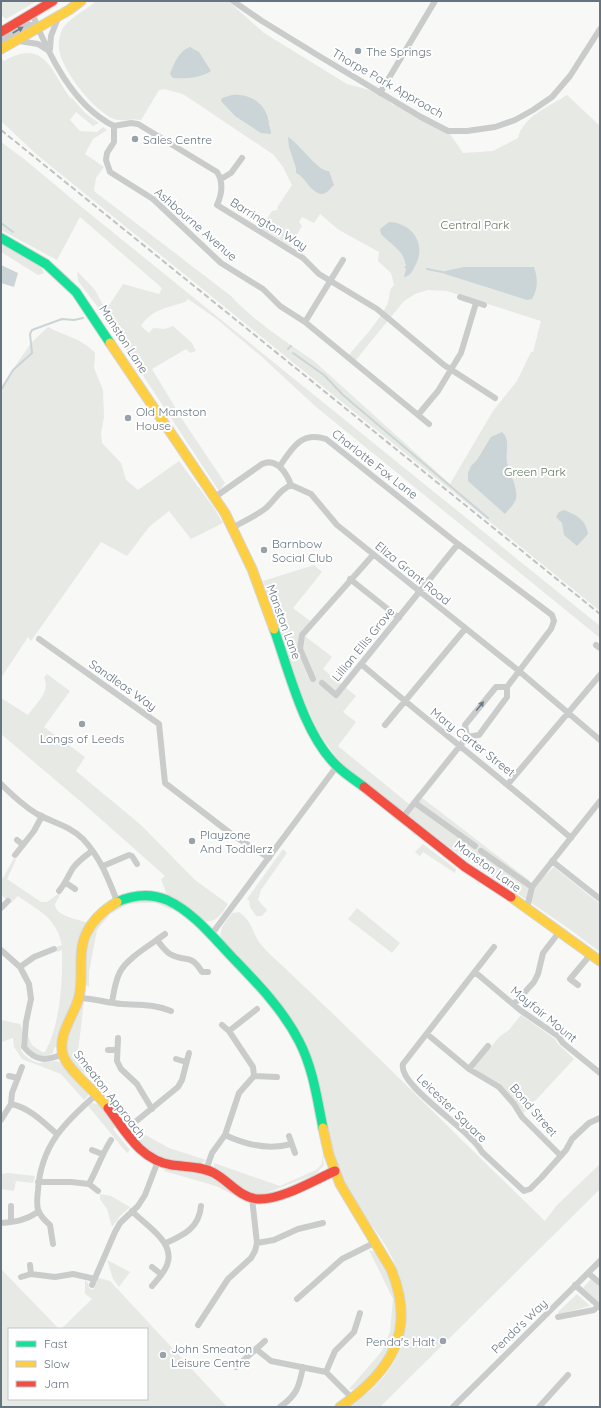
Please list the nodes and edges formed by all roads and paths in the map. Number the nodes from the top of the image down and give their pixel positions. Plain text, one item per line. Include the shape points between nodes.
1 (53, 1) edge
2 (81, 1) edge
3 (232, 1) edge
4 (435, 1) edge
5 (32, 13) junction
6 (61, 15) junction
7 (38, 26) junction
8 (600, 29) edge
9 (1, 32) edge
10 (1, 41) edge
11 (16, 41) junction
12 (1, 49) edge
13 (50, 52) junction
14 (380, 93) junction
15 (114, 126) junction
16 (242, 158) dead end
17 (221, 179) junction
18 (1, 238) edge
19 (343, 260) dead end
20 (330, 281) junction
21 (460, 297) dead end
22 (476, 303) junction
23 (484, 305) dead end
24 (305, 322) junction
25 (451, 369) junction
26 (495, 398) dead end
27 (418, 415) junction
28 (429, 424) dead end
29 (280, 466) junction
30 (291, 485) junction
31 (215, 497) junction
32 (234, 527) junction
33 (458, 544) junction
34 (372, 555) junction
35 (350, 579) junction
36 (418, 592) junction
37 (399, 618) junction
38 (465, 629) junction
39 (39, 639) dead end
40 (361, 664) junction
41 (519, 671) junction
42 (600, 675) edge
43 (313, 679) dead end
44 (322, 683) dead end
45 (507, 687) junction
46 (404, 702) junction
47 (568, 714) junction
48 (385, 725) dead end
49 (466, 737) junction
50 (600, 740) edge
51 (460, 745) junction
52 (337, 766) junction
53 (1, 784) edge
54 (508, 784) junction
55 (600, 801) edge
56 (415, 803) junction
57 (42, 816) junction
58 (403, 817) junction
59 (571, 838) junction
60 (17, 840) dead end
61 (23, 845) junction
62 (475, 846) dead end
63 (92, 851) junction
64 (481, 851) dead end
65 (15, 855) dead end
66 (269, 858) junction
67 (552, 861) junction
68 (137, 864) dead end
69 (103, 866) junction
70 (66, 883) junction
71 (532, 887) junction
72 (75, 889) dead end
73 (59, 891) dead end
74 (600, 899) edge
75 (8, 901) dead end
76 (117, 901) junction
77 (1, 907) edge
78 (527, 908) junction
79 (560, 931) junction
80 (166, 934) dead end
81 (211, 936) junction
82 (157, 940) junction
83 (494, 947) dead end
84 (54, 949) dead end
85 (1, 950) edge
86 (591, 954) junction
87 (600, 961) edge
88 (20, 967) junction
89 (208, 972) dead end
90 (475, 972) junction
91 (578, 985) dead end
92 (78, 998) junction
93 (112, 1002) junction
94 (514, 1004) junction
95 (257, 1009) dead end
96 (171, 1011) dead end
97 (222, 1025) dead end
98 (228, 1031) junction
99 (428, 1034) junction
100 (118, 1038) dead end
101 (488, 1046) dead end
102 (108, 1050) dead end
103 (117, 1050) junction
104 (189, 1053) dead end
105 (63, 1054) junction
106 (176, 1059) dead end
107 (186, 1062) junction
108 (22, 1067) dead end
109 (469, 1069) junction
110 (599, 1071) edge
111 (9, 1076) dead end
112 (254, 1076) junction
113 (277, 1077) dead end
114 (18, 1078) junction
115 (97, 1094) junction
116 (11, 1104) junction
117 (152, 1109) junction
118 (600, 1118) edge
119 (1, 1120) edge
120 (123, 1132) junction
121 (57, 1134) junction
122 (225, 1135) junction
123 (289, 1136) dead end
124 (111, 1140) dead end
125 (291, 1144) junction
126 (92, 1150) dead end
127 (295, 1153) dead end
128 (102, 1154) junction
129 (561, 1156) junction
130 (158, 1161) junction
131 (206, 1170) junction
132 (335, 1171) junction
133 (38, 1182) junction
134 (89, 1184) junction
135 (98, 1191) dead end
136 (252, 1198) junction
137 (11, 1206) dead end
138 (202, 1206) dead end
139 (132, 1211) junction
140 (38, 1212) junction
141 (11, 1222) junction
142 (323, 1223) dead end
143 (1, 1224) edge
144 (376, 1242) junction
145 (257, 1243) junction
146 (53, 1244) dead end
147 (166, 1244) junction
148 (600, 1261) edge
149 (30, 1265) dead end
150 (152, 1267) dead end
151 (588, 1273) junction
152 (31, 1274) junction
153 (161, 1274) junction
154 (21, 1277) dead end
155 (600, 1283) edge
156 (575, 1285) junction
157 (152, 1286) dead end
158 (297, 1299) dead end
159 (599, 1306) edge
160 (360, 1313) dead end
161 (558, 1317) dead end
162 (198, 1325) dead end
163 (265, 1341) dead end
164 (256, 1349) junction
165 (236, 1367) dead end
166 (303, 1367) junction
167 (326, 1372) junction
168 (568, 1375) dead end
169 (352, 1398) junction
170 (280, 1407) edge
171 (340, 1407) edge
172 (453, 1407) edge
173 (539, 1407) edge

1 - 5 main road
2 - 6 main road
3 - 14 street, Thorpe Park Approach
4 - 14 street
5 - 7 street
5 - 9 main road
6 - 7 main road
6 - 13 street via 51,36
10 -> 7 street via 27,25
7 - 11 main road
7 - 13 street
8 - 14 street, Thorpe Park Approach via 570,76 552,97 515,120 494,127 467,131 448,130
11 - 12 main road
11 - 13 street via 38,44
13 - 15 street via 79,98
15 - 17 street via 138,124 217,172
15 - 24 street, Ashbourne Avenue via 114,142 106,160 110,172 153,199 221,263 263,289 280,306
16 - 17 street via 232,173
17 - 20 street, Barrington Way via 221,197 217,205 303,258
18 - 31 main road, Manston Lane via 46,264 76,292
19 - 20 street
20 - 24 street
20 - 25 street, Barrington Way via 377,310
21 - 22 street
22 - 23 street
22 - 25 street via 461,353
24 - 27 street, Ashbourne Avenue
25 - 26 street, Barrington Way
25 - 27 street via 438,391
27 - 28 street, Ashbourne Avenue
29 - 30 street
29 - 31 street via 266,462
29 - 33 street, Charlotte Fox Lane via 303,438 313,436 326,439
30 - 32 street via 278,493 263,510
30 - 34 street, Eliza Grant Road via 311,494 337,525
31 - 32 main road, Manston Lane
32 - 52 main road, Manston Lane via 315,738
33 - 36 street
33 - 41 street, Charlotte Fox Lane via 552,615 554,621 551,629
34 - 35 street
34 - 36 street, Eliza Grant Road
35 - 37 street
35 - 43 street via 302,635 300,649
36 - 37 street, Lillian Ellis Grove
36 - 38 street, Eliza Grant Road
37 - 40 street, Lillian Ellis Grove
38 - 41 street, Eliza Grant Road
38 - 46 street
39 - 66 street, Sandleas Way via 158,724 165,783 234,836
40 - 44 street, Lillian Ellis Grove via 336,695
40 - 46 street, Mary Carter Street
41 - 45 street
41 - 47 street, Eliza Grant Road
42 - 47 street
45 - 49 street via 507,697 479,735
49 -> 45 street via 465,725 496,687
46 - 48 street
46 - 51 street, Mary Carter Street
47 - 50 street, Eliza Grant Road
47 - 54 street
49 - 51 street
51 - 54 street, Mary Carter Street
51 - 56 street
52 - 58 main road, Manston Lane
52 - 66 street
53 - 57 street via 21,803
54 - 59 street, Mary Carter Street
55 - 59 street
56 - 58 street
56 - 62 street
57 - 61 street
57 - 63 street via 82,838
58 - 78 main road, Manston Lane via 465,867
59 - 67 street
60 - 61 street
61 - 65 street
63 - 69 street
63 - 70 street via 81,859
64 - 71 street
66 - 81 street
67 - 71 street
67 - 74 street
68 - 69 street via 129,855
69 - 76 street
70 - 72 street
70 - 73 street
71 - 78 street
75 - 77 street
76 - 81 main road, Smeaton Approach via 144,896 165,900 188,914
76 - 92 main road, Smeaton Approach via 103,910 88,928 82,949
78 - 79 main road, Manston Lane
79 - 86 main road, Manston Lane
79 - 94 street via 543,953 534,982
80 - 82 street
81 - 132 main road, Smeaton Approach via 272,1000 299,1041 316,1087 326,1142
82 - 89 street via 171,955 189,958 202,972
82 - 93 street via 120,970
83 - 90 street, Leicester Square
84 - 88 street via 45,949
85 - 88 street
86 - 87 main road, Manston Lane
86 - 91 street via 570,979
88 - 105 street via 29,984 31,999 24,1047 30,1054 39,1058 50,1059
90 - 94 street, Mayfair Mount
90 - 99 street, Leicester Square
92 - 93 street
92 - 105 main road, Smeaton Approach via 63,1038
93 - 96 street via 159,1006
94 - 110 street, Mayfair Mount via 529,1017 542,1023
95 - 98 street
97 - 98 street
98 - 112 street via 253,1067
99 - 109 street, Bond Street
99 - 129 street, Leicester Square via 403,1064 404,1074 416,1090 448,1119 456,1123 521,1189 530,1189
100 - 103 street
101 - 109 street
102 - 103 street
103 - 117 street via 117,1061 121,1069 137,1084
104 - 107 street
105 - 115 main road, Smeaton Approach via 68,1065
106 - 107 street
107 - 117 street via 178,1087
108 - 114 street
109 - 129 street, Bond Street via 503,1091 522,1117
111 - 114 street
112 - 113 street
112 - 122 street via 237,1097
114 - 116 street
115 - 120 main road, Smeaton Approach
115 - 121 street via 72,1116
116 - 119 street
116 - 121 street via 29,1110
117 - 120 street
118 - 129 street, Leicester Square via 589,1123 572,1139
120 - 130 main road, Smeaton Approach via 136,1147
121 - 133 street via 46,1153
122 - 125 street via 241,1143 268,1148
122 - 131 street via 212,1153
123 - 125 street
124 - 128 street
125 - 127 street
126 - 128 street
128 - 134 street
130 - 131 main road, Smeaton Approach
130 - 139 street via 146,1195
131 - 136 main road, Smeaton Approach
132 - 136 main road via 269,1198
132 - 144 main road, Smeaton Approach via 345,1195
133 - 134 street
133 - 140 street
134 - 135 street
136 - 145 street
137 - 141 street
138 - 147 street via 198,1221 192,1229
139 - 147 street
139 - 152 street via 115,1232 93,1282 73,1274 55,1278
140 - 141 street via 30,1218
140 - 146 street via 50,1225
141 - 143 street
142 - 145 street via 298,1229 274,1240
144 - 158 street via 342,1259
144 - 169 main road, Smeaton Approach via 397,1284 401,1300 400,1325 394,1349 382,1370 372,1383
145 - 162 street via 253,1255 228,1279
147 - 153 street via 170,1256 167,1267
148 - 151 street, Penda's Way
149 - 152 street
150 - 153 street
151 - 155 street
151 - 156 street, Penda's Way
152 - 154 street
153 - 157 street
156 - 159 street
156 - 172 street, Penda's Way
159 - 161 street, Penda's Way via 594,1310
160 - 167 street via 354,1332 335,1350
163 - 164 street
164 - 165 street
164 - 166 street via 271,1361
166 - 167 street
166 - 170 street via 295,1395
167 - 169 street
168 - 173 street
169 - 171 main road, Smeaton Approach

